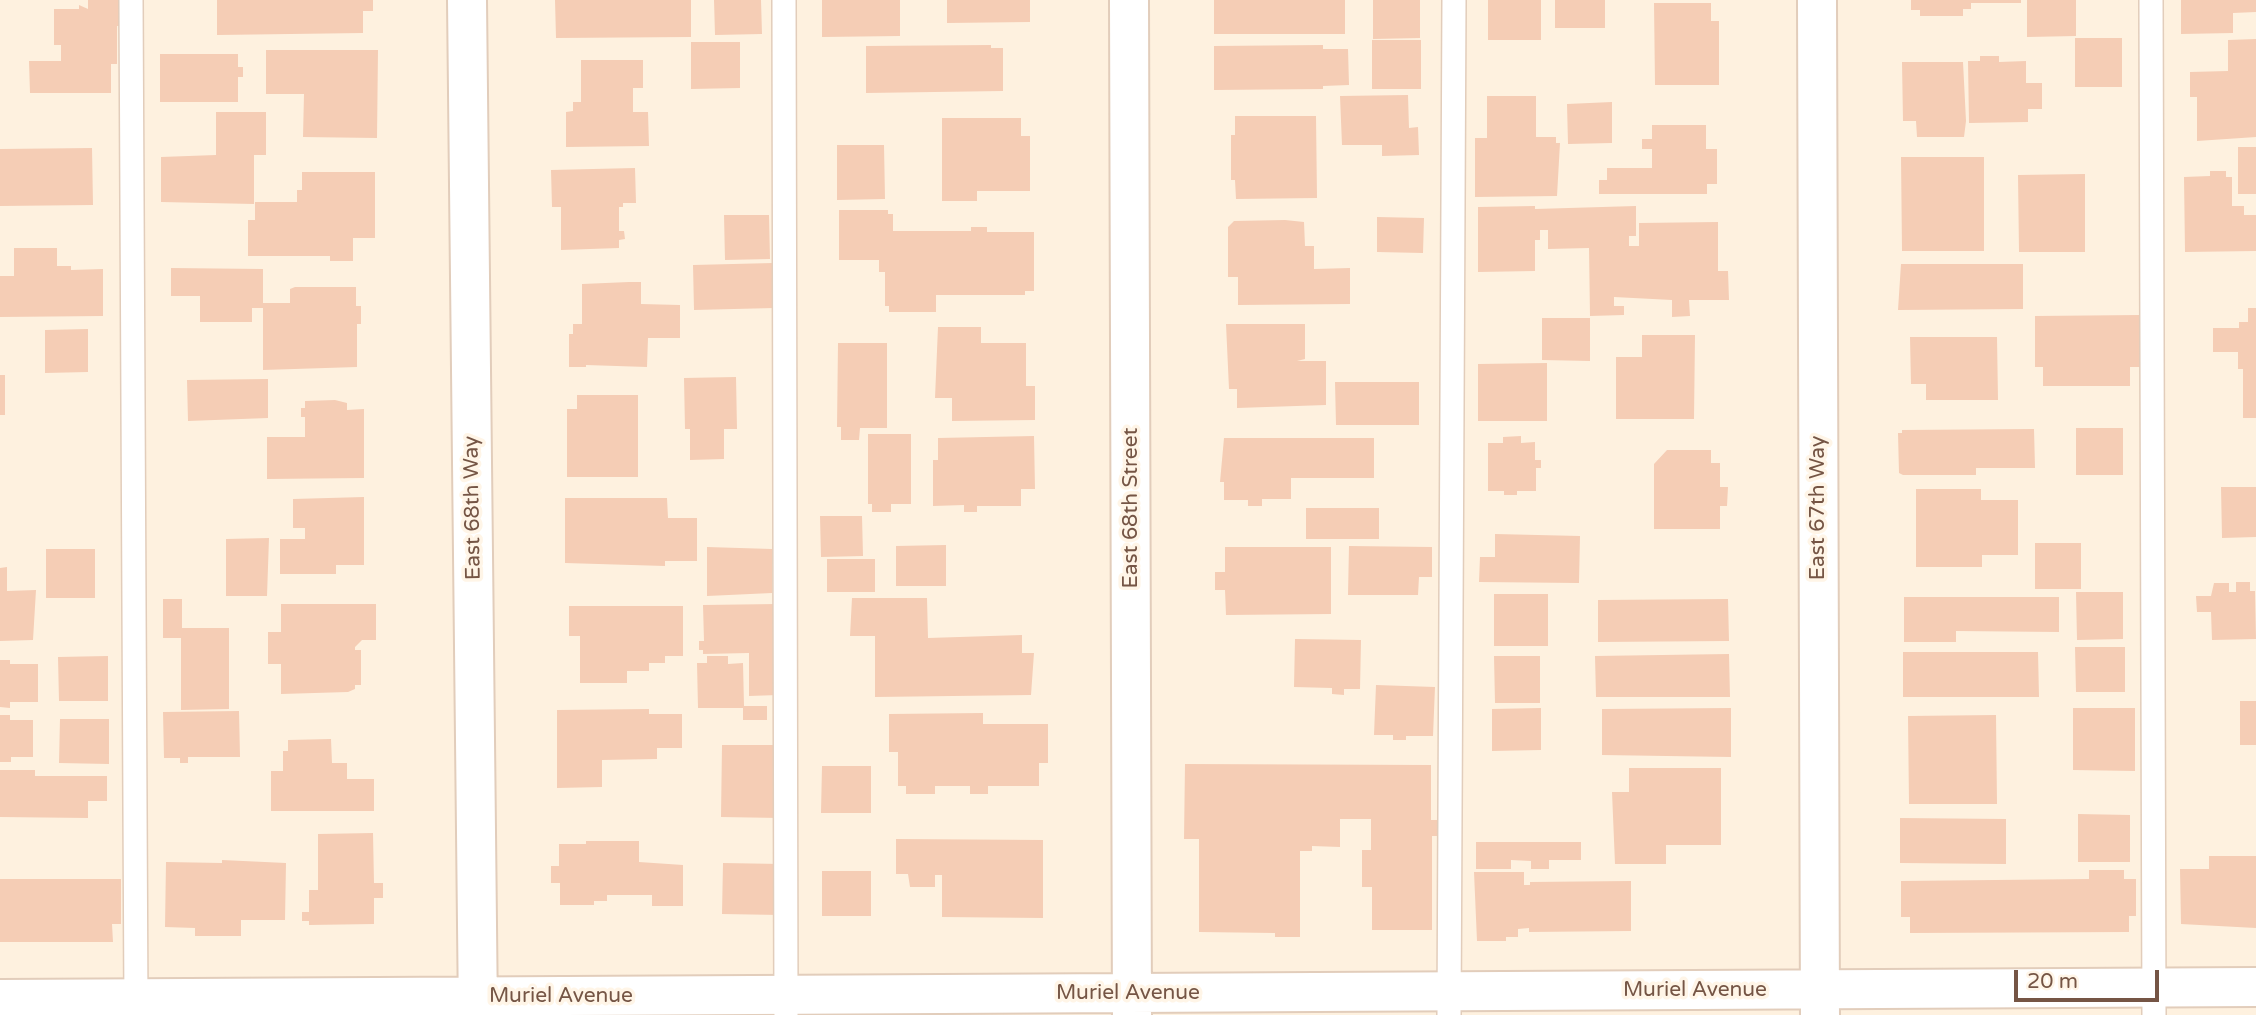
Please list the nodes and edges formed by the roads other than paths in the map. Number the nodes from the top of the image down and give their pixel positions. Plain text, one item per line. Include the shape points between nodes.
1 (131, 0) edge
2 (467, 0) edge
3 (784, 0) edge
4 (1129, 0) edge
5 (1454, 0) edge
6 (1817, 0) edge
7 (2151, 0) edge
8 (2256, 987) edge
9 (0, 999) edge
10 (2154, 1001) edge
11 (1820, 1002) edge
12 (1449, 1003) edge
13 (1132, 1004) edge
14 (786, 1005) edge
15 (136, 1006) edge
16 (478, 1006) edge

1 - 15 lane
2 - 16 street, East 68th Way
3 - 14 lane
4 - 13 street, East 68th Street
5 - 12 lane
6 - 11 street, East 67th Way
7 - 10 lane
8 - 10 street, Muriel Avenue
9 - 15 street, Muriel Avenue
10 - 11 street, Muriel Avenue
11 - 12 street, Muriel Avenue
12 - 13 street, Muriel Avenue
13 - 14 street, Muriel Avenue
14 - 16 street, Muriel Avenue
15 - 16 street, Muriel Avenue

